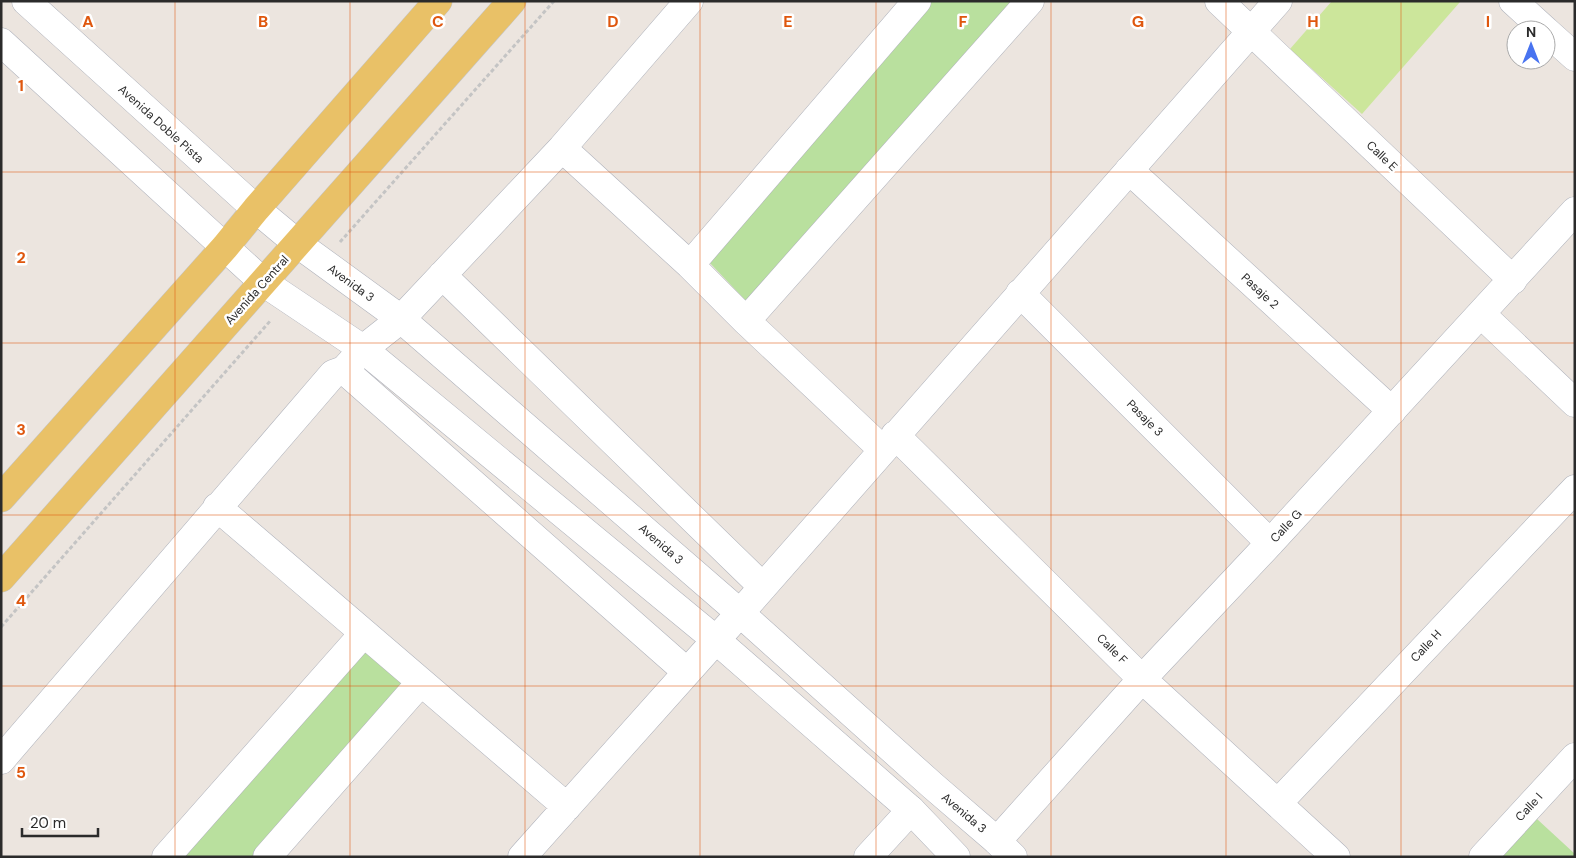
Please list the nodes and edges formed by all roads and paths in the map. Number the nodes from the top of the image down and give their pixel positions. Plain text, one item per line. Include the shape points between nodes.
1 (26, 1) edge
2 (438, 1) edge
3 (512, 1) edge
4 (689, 1) edge
5 (917, 1) edge
6 (1030, 1) edge
7 (1218, 1) edge
8 (1278, 1) edge
9 (1513, 1) edge
10 (1533, 20) edge
11 (1251, 32) junction
12 (1556, 41) edge
13 (1, 42) edge
14 (1575, 57) edge
15 (562, 148) junction
16 (1129, 170) junction
17 (256, 208) junction
18 (1575, 211) edge
19 (298, 244) junction
20 (225, 247) junction
21 (690, 265) junction
22 (442, 275) junction
23 (1513, 280) junction
24 (263, 282) junction
25 (1020, 293) junction
26 (1481, 314) junction
27 (401, 319) junction
28 (746, 321) junction
29 (363, 350) junction
30 (344, 370) junction
31 (1575, 403) edge
32 (1392, 411) junction
33 (889, 443) junction
34 (1575, 489) edge
35 (1, 498) edge
36 (217, 507) junction
37 (1270, 543) junction
38 (1, 578) edge
39 (763, 587) junction
40 (740, 613) junction
41 (364, 633) junction
42 (716, 640) junction
43 (687, 672) junction
44 (1142, 679) junction
45 (421, 682) junction
46 (1575, 757) edge
47 (1, 760) edge
48 (1278, 803) junction
49 (567, 807) junction
50 (911, 810) junction
51 (1005, 849) edge
52 (166, 857) edge
53 (267, 857) edge
54 (522, 857) edge
55 (868, 857) edge
56 (956, 857) edge
57 (1336, 857) edge
58 (1483, 857) edge

1 - 17 street, Avenida Doble Pista
2 - 17 main road
3 - 19 main road, Avenida Central
4 - 15 street
5 - 21 street
6 - 28 street
7 - 11 street, Calle E
8 - 11 street
9 - 10 street
11 - 16 street
11 - 23 street, Calle E
12 - 14 street
13 - 20 street
15 - 21 street, Calle F
15 - 22 street
16 - 25 street
16 - 32 street, Pasaje 2
17 - 19 street, Avenida Doble Pista
17 - 20 main road
18 - 23 street, Calle G
19 - 24 main road, Avenida Central
19 - 27 street, Avenida 3
20 - 24 street
20 - 35 main road
21 - 28 street, Calle F
22 - 27 street
22 - 39 street
23 - 26 street, Calle G
24 - 29 street
24 - 38 main road, Avenida Central
25 - 33 street
25 - 37 street, Pasaje 3
26 - 31 street
26 - 32 street, Calle G
27 - 29 street
27 - 40 street, Avenida 3
28 - 33 street, Calle F
29 - 30 street
29 - 42 street
30 - 36 street via 333,374
30 - 43 street
32 - 37 street, Calle G
33 - 39 street
33 - 44 street, Calle F
34 - 48 street, Calle H
36 - 41 street
36 - 47 street
37 - 44 street, Calle G
39 - 40 street
40 - 42 street
40 - 51 street, Avenida 3
41 - 45 street
41 - 52 street
42 - 43 street
42 - 50 street
43 - 49 street
44 - 48 street, Calle F
44 - 51 street, Calle G
45 - 49 street
45 - 53 street
46 - 58 street, Calle I
48 - 57 street, Calle F
49 - 54 street
50 - 55 street
50 - 56 street

